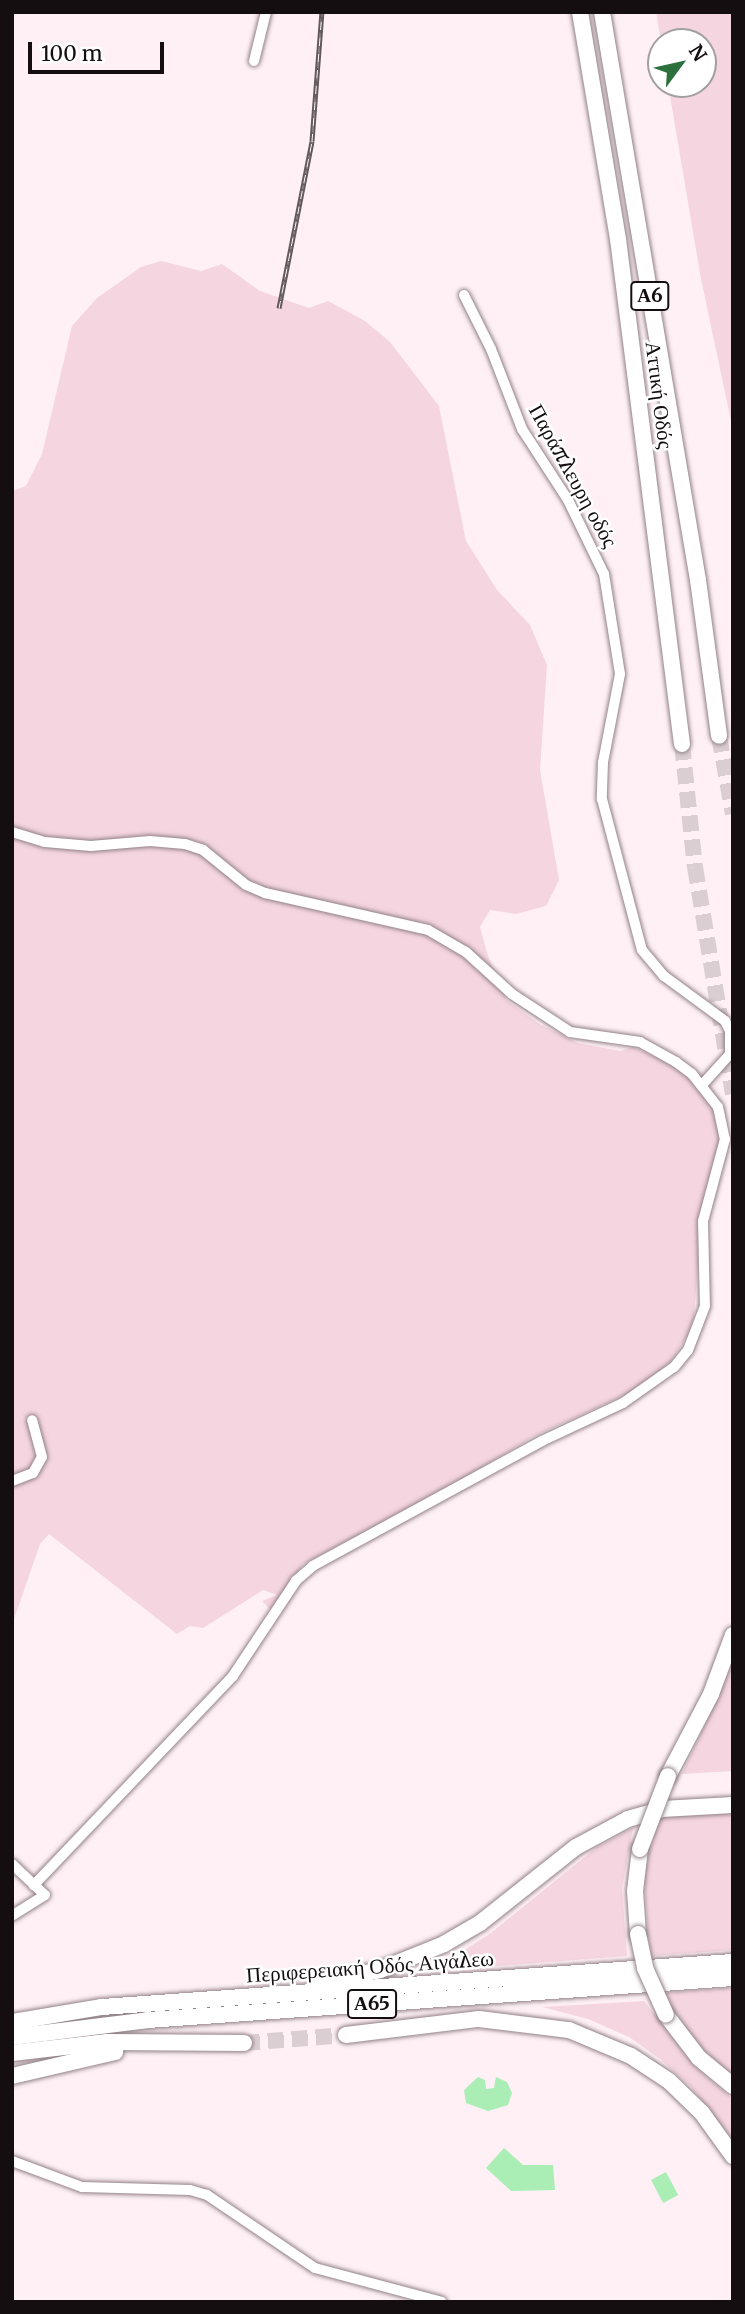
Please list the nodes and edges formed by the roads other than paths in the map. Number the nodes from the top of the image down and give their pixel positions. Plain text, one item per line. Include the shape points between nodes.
1 (266, 12) edge
2 (580, 12) edge
3 (602, 12) edge
4 (254, 61) dead end
5 (464, 295) dead end
6 (719, 736) tunnel mouth
7 (682, 744) tunnel mouth
8 (12, 832) edge
9 (702, 1085) junction
10 (728, 1115) edge
11 (32, 1420) dead end
12 (12, 1481) edge
13 (733, 1635) edge
14 (733, 1805) edge
15 (12, 1864) edge
16 (34, 1885) junction
17 (12, 1916) edge
18 (733, 1962) edge
19 (733, 1978) edge
20 (204, 2001) junction
21 (12, 2015) edge
22 (45, 2017) junction
23 (12, 2022) edge
24 (346, 2035) tunnel mouth
25 (12, 2038) edge
26 (216, 2043) junction
27 (244, 2043) tunnel mouth
28 (12, 2053) edge
29 (12, 2076) edge
30 (733, 2087) edge
31 (733, 2156) edge
32 (12, 2161) edge
33 (442, 2302) edge

1 - 4 street
2 - 7 highway, Αττική Οδός / Α6 via 618,239
3 - 6 highway, Αττική Οδός / Α6 via 698,580
5 - 9 street, Παράπλευρη οδός via 522,429 568,500 604,574 620,674 603,762 602,799 642,950 664,976 715,1013 730,1031 730,1054
8 - 9 street via 45,842 91,846 150,841 185,844 203,850 246,885 265,893 428,930 466,952 545,1019 597,1039 645,1043
9 - 10 street
10 - 16 street via 703,1221 705,1306 688,1350 674,1367 623,1404 542,1441 313,1566 296,1581 233,1676
11 - 12 street via 42,1457 33,1473
13 - 30 highway, bridge via 712,1694 668,1776 640,1849 635,1891 645,1968 666,2015 699,2058
14 - 20 highway via 662,1809 611,1826 559,1858 480,1923 405,1962 329,1982
15 - 16 street
16 - 17 street via 45,1895
18 - 20 highway, Περιφερειακή Οδός Αιγάλεω / Α65
19 - 25 highway, Περιφερειακή Οδός Αιγάλεω / Α65 via 148,2020
20 - 22 highway, Περιφερειακή Οδός Αιγάλεω / Α65 via 102,2007
21 - 22 highway
22 - 23 highway, Περιφερειακή Οδός Αιγάλεω / Α65
24 - 31 highway via 479,2019 569,2030 602,2041 660,2074 702,2113
26 - 27 highway
26 - 28 highway via 107,2042
26 - 29 highway via 100,2053
32 - 33 street via 82,2187 190,2190 207,2195 315,2268

